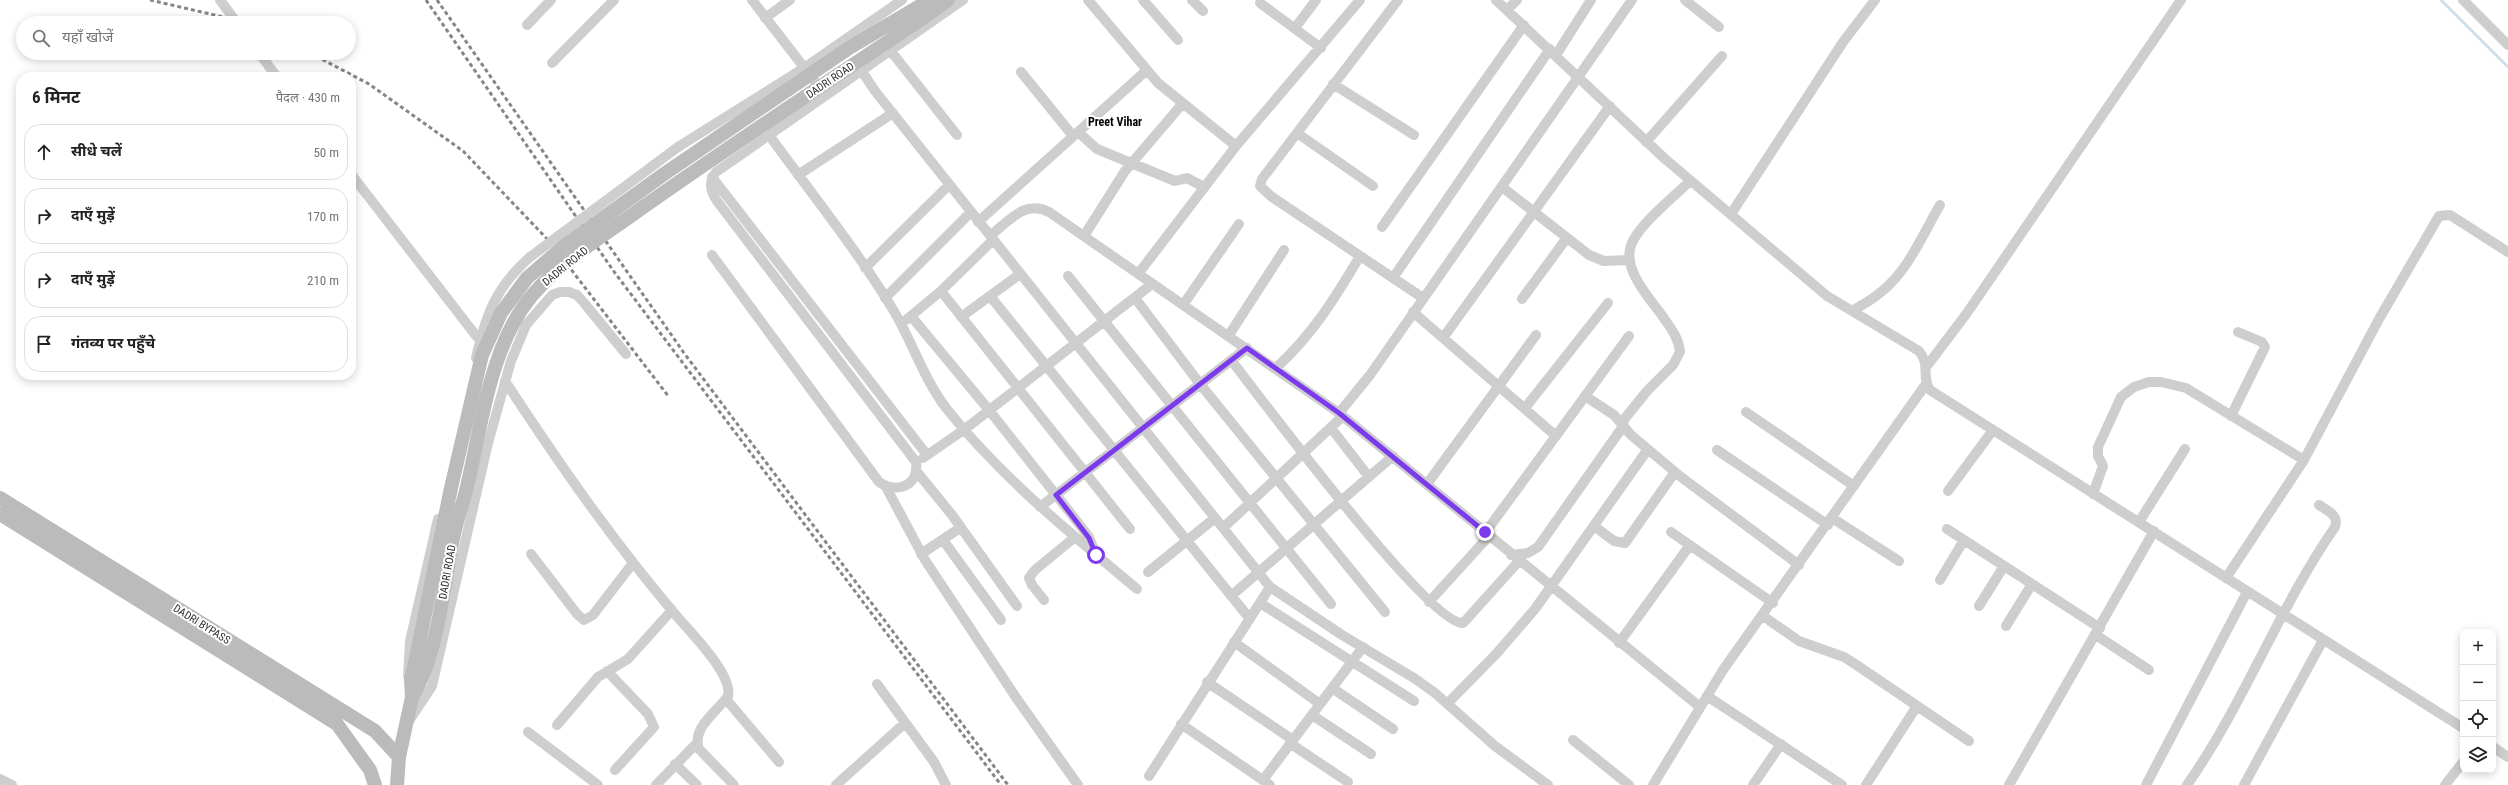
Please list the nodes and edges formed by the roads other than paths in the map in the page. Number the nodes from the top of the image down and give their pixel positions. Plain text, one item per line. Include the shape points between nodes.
1 (551, 0) edge
2 (614, 0) edge
3 (752, 0) edge
4 (790, 0) edge
5 (902, 0) edge
6 (930, 0) edge
7 (948, 0) edge
8 (963, 0) edge
9 (1088, 0) edge
10 (1143, 0) edge
11 (1192, 0) edge
12 (1316, 0) edge
13 (1360, 0) edge
14 (1398, 0) edge
15 (1496, 0) edge
16 (1516, 0) edge
17 (1591, 0) edge
18 (1632, 0) edge
19 (1684, 0) edge
20 (1875, 0) edge
21 (2181, 0) edge
22 (2462, 0) edge
23 (223, 1) edge
24 (1260, 3) dead end
25 (1203, 10) dead end
26 (1507, 10) junction
27 (233, 16) edge
28 (765, 18) junction
29 (527, 25) dead end
30 (1524, 26) junction
31 (1719, 27) dead end
32 (1295, 28) junction
33 (1178, 40) dead end
34 (2508, 45) edge
35 (1321, 48) junction
36 (890, 50) junction
37 (1553, 52) junction
38 (1722, 56) dead end
39 (264, 60) edge
40 (552, 62) dead end
41 (804, 68) junction
42 (861, 70) junction
43 (1147, 70) junction
44 (272, 72) edge
45 (1021, 72) dead end
46 (1579, 77) junction
47 (1333, 84) junction
48 (825, 94) junction
49 (1183, 103) junction
50 (1610, 106) junction
51 (892, 113) junction
52 (1297, 133) junction
53 (1076, 134) junction
54 (769, 135) junction
55 (957, 135) dead end
56 (1414, 135) dead end
57 (1646, 142) junction
58 (1236, 146) junction
59 (1131, 164) junction
60 (798, 175) junction
61 (712, 177) junction
62 (356, 180) edge
63 (1690, 181) junction
64 (949, 185) junction
65 (1373, 186) dead end
66 (1204, 187) junction
67 (1502, 187) junction
68 (1940, 205) dead end
69 (971, 212) junction
70 (1533, 212) junction
71 (1731, 214) junction
72 (978, 222) junction
73 (1239, 224) dead end
74 (1382, 227) dead end
75 (1084, 236) junction
76 (992, 238) junction
77 (1566, 239) junction
78 (1284, 250) dead end
79 (2508, 252) edge
80 (712, 255) dead end
81 (1360, 256) junction
82 (1630, 260) junction
83 (865, 268) junction
84 (1020, 274) junction
85 (1138, 274) junction
86 (1068, 276) dead end
87 (1393, 278) junction
88 (1152, 284) junction
89 (941, 291) junction
90 (990, 296) junction
91 (885, 298) junction
92 (1135, 298) junction
93 (1423, 298) junction
94 (1522, 299) dead end
95 (1608, 303) dead end
96 (1184, 305) junction
97 (1852, 311) junction
98 (1413, 312) junction
99 (911, 316) junction
100 (961, 317) junction
101 (1105, 321) junction
102 (901, 324) junction
103 (2238, 332) dead end
104 (1229, 335) junction
105 (1536, 335) dead end
106 (1629, 336) dead end
107 (477, 337) dead end
108 (1443, 338) junction
109 (1076, 343) junction
110 (1247, 348) junction
111 (626, 354) dead end
112 (1231, 360) junction
113 (1047, 365) junction
114 (1927, 366) junction
115 (1276, 368) junction
116 (505, 381) junction
117 (1200, 384) junction
118 (1926, 384) junction
119 (1500, 386) junction
120 (1018, 388) junction
121 (1586, 396) junction
122 (1172, 407) junction
123 (1525, 408) junction
124 (989, 410) junction
125 (1746, 412) dead end
126 (1341, 415) junction
127 (2231, 416) junction
128 (1623, 423) junction
129 (1144, 428) junction
130 (1331, 428) junction
131 (965, 429) junction
132 (1993, 430) junction
133 (1556, 436) junction
134 (1648, 449) junction
135 (2185, 449) dead end
136 (1717, 450) dead end
137 (1113, 451) junction
138 (1303, 453) junction
139 (927, 455) junction
140 (1393, 456) junction
141 (2304, 460) junction
142 (917, 467) junction
143 (1086, 472) junction
144 (1675, 472) junction
145 (1369, 477) junction
146 (1276, 478) junction
147 (1427, 484) junction
148 (1854, 486) junction
149 (886, 487) junction
150 (1948, 491) dead end
151 (2093, 494) junction
152 (1056, 495) junction
153 (0, 498) edge
154 (1342, 501) junction
155 (1250, 502) junction
156 (2319, 505) dead end
157 (1040, 507) junction
158 (0, 514) edge
159 (1215, 518) junction
160 (1830, 521) junction
161 (2138, 522) junction
162 (1314, 523) junction
163 (1594, 526) junction
164 (960, 528) junction
165 (1223, 528) junction
166 (1130, 529) dead end
167 (1947, 529) dead end
168 (2154, 531) junction
169 (1671, 532) dead end
170 (1487, 534) junction
171 (1075, 537) junction
172 (943, 540) junction
173 (1964, 540) junction
174 (1187, 541) junction
175 (1690, 545) junction
176 (1286, 548) junction
177 (531, 554) dead end
178 (922, 554) junction
179 (1096, 555) junction
180 (1515, 558) junction
181 (1899, 561) dead end
182 (633, 563) junction
183 (1799, 565) junction
184 (2004, 566) junction
185 (1148, 572) dead end
186 (1258, 572) junction
187 (2226, 578) junction
188 (1940, 580) dead end
189 (2032, 584) junction
190 (1270, 587) junction
191 (1552, 588) junction
192 (1137, 589) dead end
193 (2247, 592) junction
194 (1231, 596) junction
195 (1044, 600) dead end
196 (1260, 602) junction
197 (1429, 602) junction
198 (1773, 603) junction
199 (1331, 604) dead end
200 (1017, 606) dead end
201 (1979, 606) dead end
202 (672, 610) junction
203 (1385, 612) dead end
204 (2282, 613) junction
205 (1763, 616) junction
206 (1250, 619) junction
207 (1002, 620) dead end
208 (2006, 626) dead end
209 (2098, 632) junction
210 (2323, 640) junction
211 (1234, 642) junction
212 (1619, 643) junction
213 (1363, 647) junction
214 (1352, 662) junction
215 (2149, 670) dead end
216 (607, 671) junction
217 (1207, 682) junction
218 (876, 684) dead end
219 (1332, 688) junction
220 (1707, 696) junction
221 (726, 699) junction
222 (1414, 701) dead end
223 (411, 703) junction
224 (1320, 704) junction
225 (1447, 704) junction
226 (1917, 706) junction
227 (1700, 707) junction
228 (1312, 715) junction
229 (905, 723) junction
230 (1181, 724) junction
231 (407, 725) junction
232 (557, 725) dead end
233 (2460, 726) edge
234 (1393, 729) dead end
235 (528, 732) dead end
236 (1573, 740) dead end
237 (1970, 741) dead end
238 (1292, 742) junction
239 (697, 743) junction
240 (1782, 744) junction
241 (2496, 749) edge
242 (1371, 754) dead end
243 (399, 757) junction
244 (2508, 757) edge
245 (779, 762) dead end
246 (675, 764) junction
247 (2460, 766) edge
248 (615, 770) dead end
249 (1149, 776) dead end
250 (0, 779) edge
251 (1267, 782) edge
252 (1348, 782) dead end
253 (12, 785) edge
254 (375, 785) edge
255 (397, 785) edge
256 (598, 785) edge
257 (656, 785) edge
258 (696, 785) edge
259 (734, 785) edge
260 (836, 785) edge
261 (946, 785) edge
262 (1078, 785) edge
263 (1548, 785) edge
264 (1629, 785) edge
265 (1652, 785) edge
266 (1753, 785) edge
267 (1842, 785) edge
268 (1866, 785) edge
269 (2009, 785) edge
270 (2146, 785) edge
271 (2186, 785) edge
272 (2244, 785) edge
273 (2445, 785) edge

1 - 29 street
2 - 40 street
3 - 28 street
4 - 28 street
5 - 41 street
6 - 223 street, DADRI ROAD, bridge via 849,48 664,174 563,247 528,278 501,313 482,355 451,488 411,679
7 - 223 street, DADRI ROAD, bridge via 672,187 572,259 539,288 514,321 497,360 452,542 440,614 420,684
8 - 36 street
9 - 43 street
10 - 33 street
11 - 25 street
12 - 32 street
13 - 35 street
14 - 47 street
15 - 26 street
16 - 26 street
17 - 37 street
18 - 46 street
19 - 31 street
20 - 71 street via 1843,42
21 - 114 street via 1967,313
22 - 34 street
23 - 27 street
24 - 32 street
26 - 30 street
28 - 41 street
30 - 37 street
30 - 74 street
32 - 35 street
35 - 58 street
36 - 42 street
36 - 55 street
37 - 46 street
37 - 87 street
38 - 57 street
39 - 44 street
41 - 48 street
41 - 223 street, bridge via 678,147 530,257 516,269 498,292 483,325 410,641 407,664
42 - 48 street
42 - 51 street
43 - 49 street
43 - 53 street
45 - 53 street
46 - 50 street
46 - 67 street
47 - 52 street
47 - 56 street
48 - 54 street
49 - 58 street
49 - 59 street
50 - 57 street
50 - 70 street
51 - 60 street
51 - 64 street
52 - 65 street
52 - 81 street via 1262,179 1260,186 1272,197
53 - 59 street via 1097,149
53 - 72 street
54 - 60 street
54 - 61 street
57 - 63 street
58 - 66 street
59 - 66 street via 1175,181 1192,179
59 - 75 street
60 - 83 street
61 - 139 street
61 - 142 street via 710,187 717,201
62 - 107 street
63 - 71 street
63 - 82 street via 1641,230 1629,250
64 - 69 street
64 - 83 street
66 - 85 street
67 - 70 street
67 - 93 street
68 - 97 street via 1906,263 1894,278 1882,292
69 - 72 street
69 - 91 street
70 - 77 street
70 - 108 street
71 - 97 street via 1827,296
72 - 76 street
73 - 96 street
75 - 76 street via 1036,206 1022,210
75 - 85 street
76 - 84 street
76 - 89 street
77 - 82 street via 1589,255 1604,261
77 - 94 street
78 - 104 street
79 - 141 street via 2450,214 2439,216 2379,319
80 - 149 street via 879,482
81 - 87 street
81 - 115 street via 1308,337
82 - 128 street via 1634,274 1646,294 1675,334 1680,352 1673,365 1647,391
83 - 91 street
84 - 90 street
84 - 109 street
85 - 88 street
86 - 101 street
87 - 93 street
88 - 92 street
88 - 96 street
89 - 99 street
89 - 100 street
90 - 100 street
90 - 113 street
91 - 102 street
92 - 101 street
92 - 117 street
93 - 98 street
95 - 123 street
96 - 104 street
97 - 114 street via 1913,346 1925,358
98 - 108 street
98 - 126 street
99 - 102 street
99 - 124 street
100 - 120 street
101 - 109 street
101 - 122 street
102 - 131 street via 934,391
103 - 127 street via 2262,342 2265,348
104 - 110 street
105 - 119 street
106 - 121 street
108 - 119 street
109 - 113 street
109 - 129 street
110 - 112 street
110 - 115 street
111 - 116 street via 577,295 560,292 552,296 526,325 517,342
112 - 117 street
112 - 138 street
113 - 120 street
113 - 137 street
114 - 118 street
115 - 126 street
116 - 182 street via 564,471
116 - 231 street via 488,443 432,686
117 - 122 street
117 - 146 street
118 - 132 street via 1934,392
118 - 148 street
119 - 123 street
119 - 147 street
120 - 124 street
120 - 143 street
121 - 128 street
121 - 133 street
122 - 129 street
122 - 155 street
123 - 133 street
124 - 131 street
124 - 152 street
125 - 148 street
126 - 130 street
126 - 140 street
127 - 141 street
127 - 151 street via 2179,386 2149,382 2134,387 2121,397 2098,447 2098,456 2103,466
128 - 134 street via 1631,435
128 - 180 street via 1538,547
129 - 137 street
129 - 159 street
130 - 138 street
130 - 145 street
131 - 139 street
131 - 157 street
132 - 150 street
132 - 151 street
133 - 170 street
134 - 144 street
134 - 163 street
135 - 161 street
136 - 160 street
137 - 143 street
137 - 174 street
138 - 146 street
138 - 154 street
139 - 142 street
140 - 145 street
140 - 147 street
141 - 187 street
142 - 149 street via 913,480 903,487
142 - 164 street
143 - 152 street
143 - 166 street
144 - 163 street via 1625,543 1614,541
144 - 183 street
145 - 154 street
146 - 155 street
146 - 162 street
147 - 170 street
148 - 160 street
149 - 178 street
151 - 161 street
152 - 157 street
152 - 179 street via 1089,538
153 - 243 street, DADRI BYPASS via 375,731
154 - 162 street
154 - 197 street via 1396,567
155 - 165 street
155 - 176 street
156 - 204 street via 2333,514 2337,522
157 - 171 street
158 - 254 street, DADRI BYPASS via 337,724 370,770
159 - 165 street
159 - 174 street
160 - 181 street
160 - 183 street
161 - 168 street
162 - 176 street
162 - 203 street
163 - 191 street
164 - 172 street
164 - 200 street
165 - 186 street
167 - 173 street
168 - 187 street
168 - 209 street
169 - 175 street
170 - 180 street
170 - 197 street
171 - 179 street
171 - 195 street via 1031,574 1029,581
172 - 178 street
172 - 207 street
173 - 184 street
173 - 188 street
174 - 185 street
174 - 194 street
175 - 198 street
175 - 212 street
176 - 186 street
176 - 199 street
177 - 182 street via 584,620 593,615
178 - 262 street via 1017,699
179 - 192 street
180 - 191 street
180 - 197 street via 1476,611 1463,622 1454,621
182 - 202 street
183 - 198 street
184 - 189 street
184 - 201 street
186 - 190 street
186 - 194 street
187 - 193 street
189 - 208 street
189 - 209 street
190 - 196 street
190 - 213 street
191 - 212 street
191 - 225 street via 1497,653
193 - 204 street
193 - 270 street
194 - 206 street
196 - 206 street
196 - 214 street
198 - 205 street
202 - 216 street via 628,659
202 - 221 street via 712,659 727,684 729,691
204 - 210 street
204 - 271 street via 2213,745
205 - 220 street
205 - 226 street via 1799,641 1844,657
206 - 211 street
209 - 215 street
209 - 269 street
210 - 233 street
210 - 272 street
211 - 217 street
211 - 224 street
212 - 227 street
213 - 214 street
213 - 225 street via 1414,678
214 - 219 street
214 - 222 street
216 - 232 street via 598,677
216 - 248 street via 648,714 654,727
217 - 230 street
217 - 238 street
218 - 229 street
219 - 224 street
219 - 234 street
220 - 227 street
220 - 240 street
221 - 239 street via 700,730
221 - 245 street
223 - 231 street, DADRI ROAD
224 - 228 street
225 - 263 street via 1495,746
226 - 237 street
226 - 268 street
227 - 265 street
228 - 238 street
228 - 242 street
229 - 260 street
229 - 261 street via 934,762
230 - 249 street
230 - 251 street
231 - 243 street, DADRI ROAD
235 - 256 street
236 - 264 street
238 - 251 street
238 - 252 street
239 - 246 street
239 - 259 street via 699,749
240 - 266 street
240 - 267 street
241 - 244 street
243 - 255 street, DADRI ROAD
246 - 257 street
246 - 258 street
247 - 273 street
250 - 253 street

